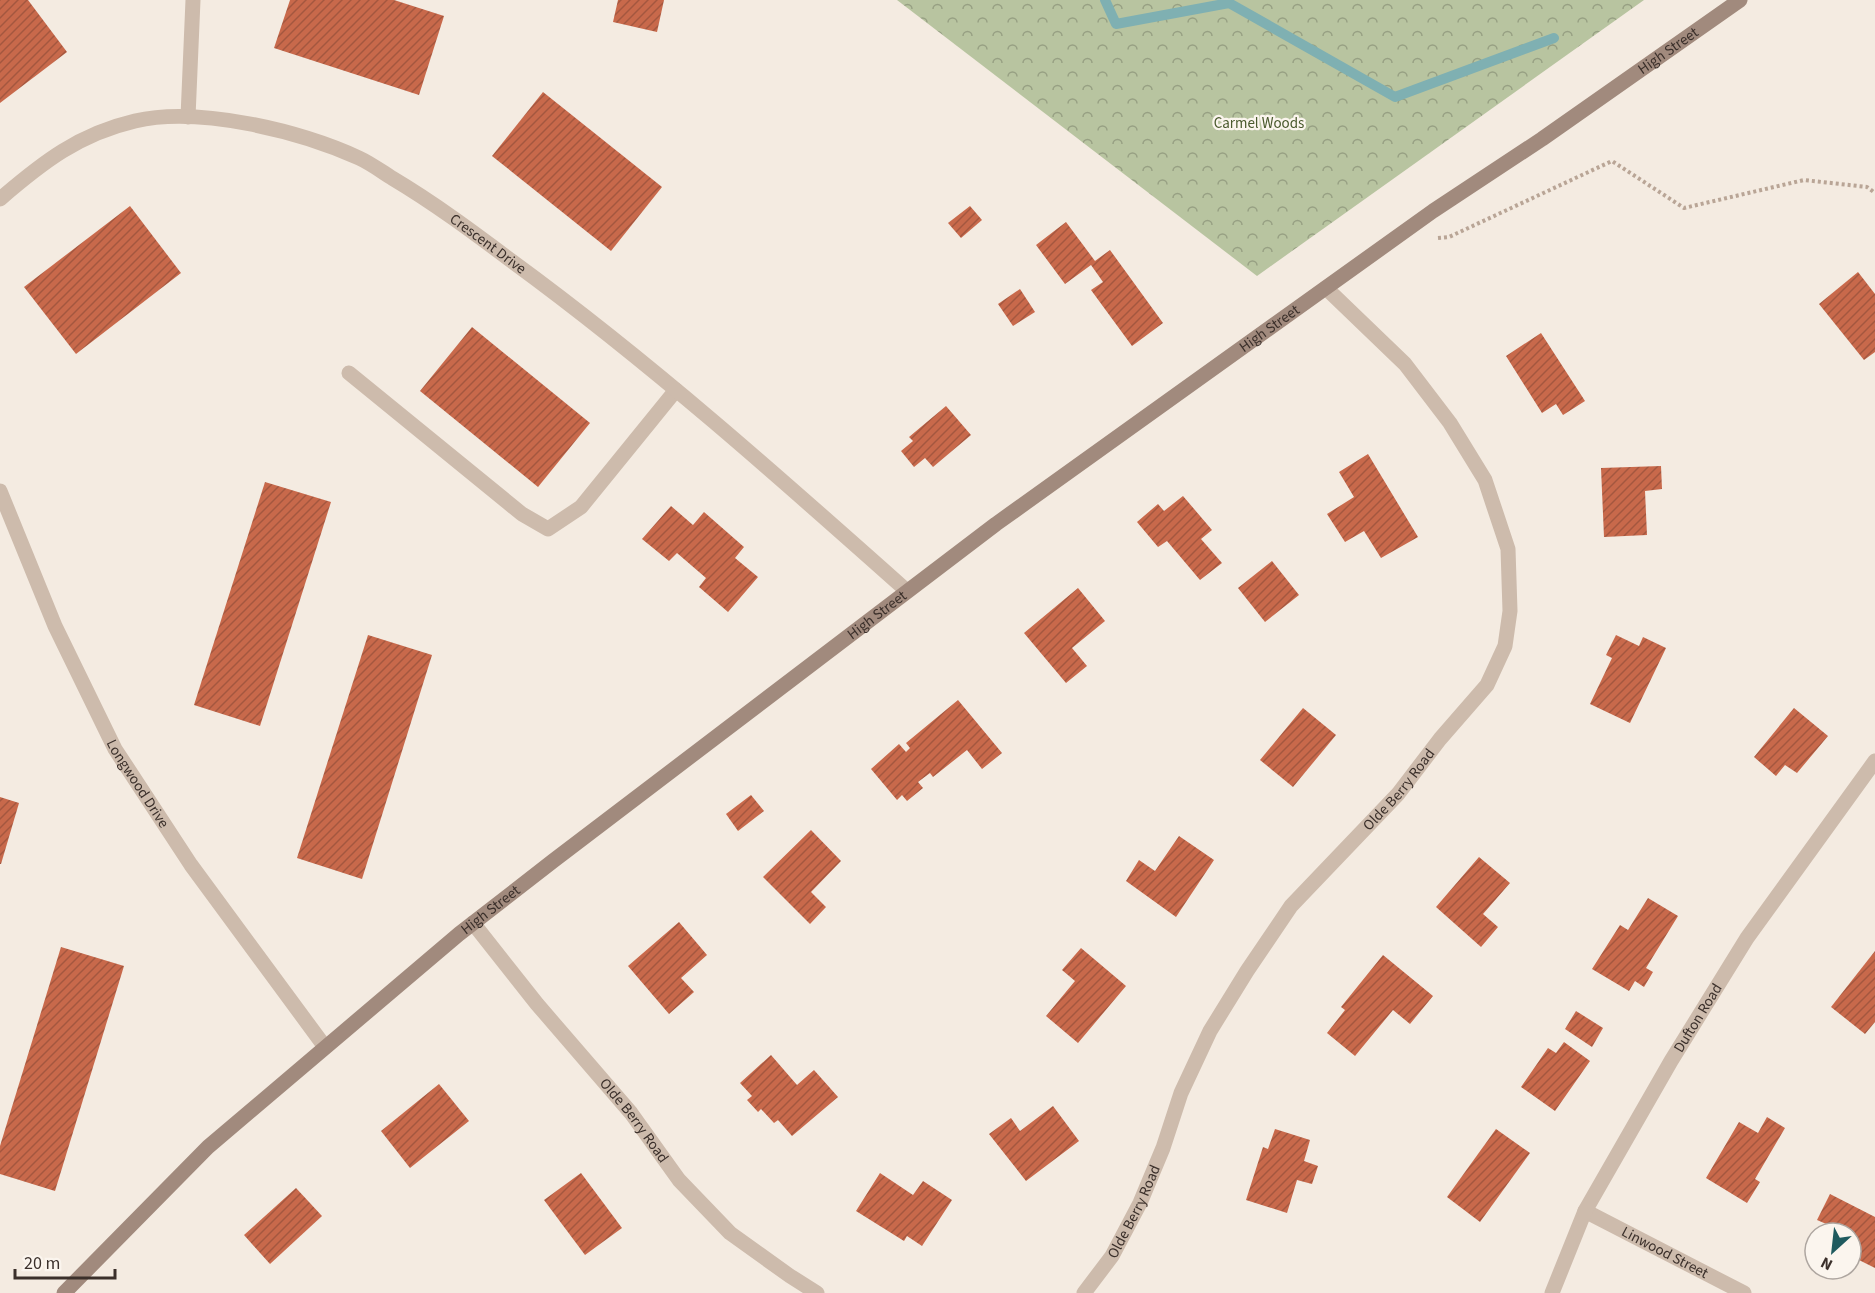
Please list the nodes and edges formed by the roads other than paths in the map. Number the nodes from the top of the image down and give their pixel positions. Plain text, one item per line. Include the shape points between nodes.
1 (193, 0) edge
2 (1740, 0) edge
3 (188, 117) junction
4 (0, 199) edge
5 (1326, 288) junction
6 (349, 373) dead end
7 (676, 390) junction
8 (0, 491) edge
9 (907, 591) junction
10 (1875, 761) edge
11 (472, 923) junction
12 (325, 1047) junction
13 (1585, 1210) junction
14 (64, 1293) edge
15 (817, 1293) edge
16 (1084, 1293) edge
17 (1552, 1293) edge
18 (1744, 1293) edge

1 - 3 street
2 - 5 main road, High Street
3 - 4 street, Crescent Drive via 136,120 88,136 56,153
3 - 7 street, Crescent Drive via 242,122 292,134 359,158 428,199 541,282
5 - 9 main road, High Street
5 - 16 street, Olde Berry Road via 1405,364 1450,423 1485,480 1508,549 1510,611 1505,646 1487,685 1398,794 1291,906 1247,971 1210,1031 1181,1093 1140,1203 1112,1256
6 - 7 street via 522,514 548,529 582,507
7 - 9 street, Crescent Drive
8 - 12 street, Longwood Drive via 55,626 115,749 191,865
9 - 11 main road, High Street
10 - 13 street, Dufton Road via 1747,938
11 - 12 main road, High Street
11 - 15 street, Olde Berry Road via 631,1113 680,1180 730,1233
12 - 14 main road, High Street via 208,1147
13 - 17 street, Dufton Road
13 - 18 street, Linwood Street

